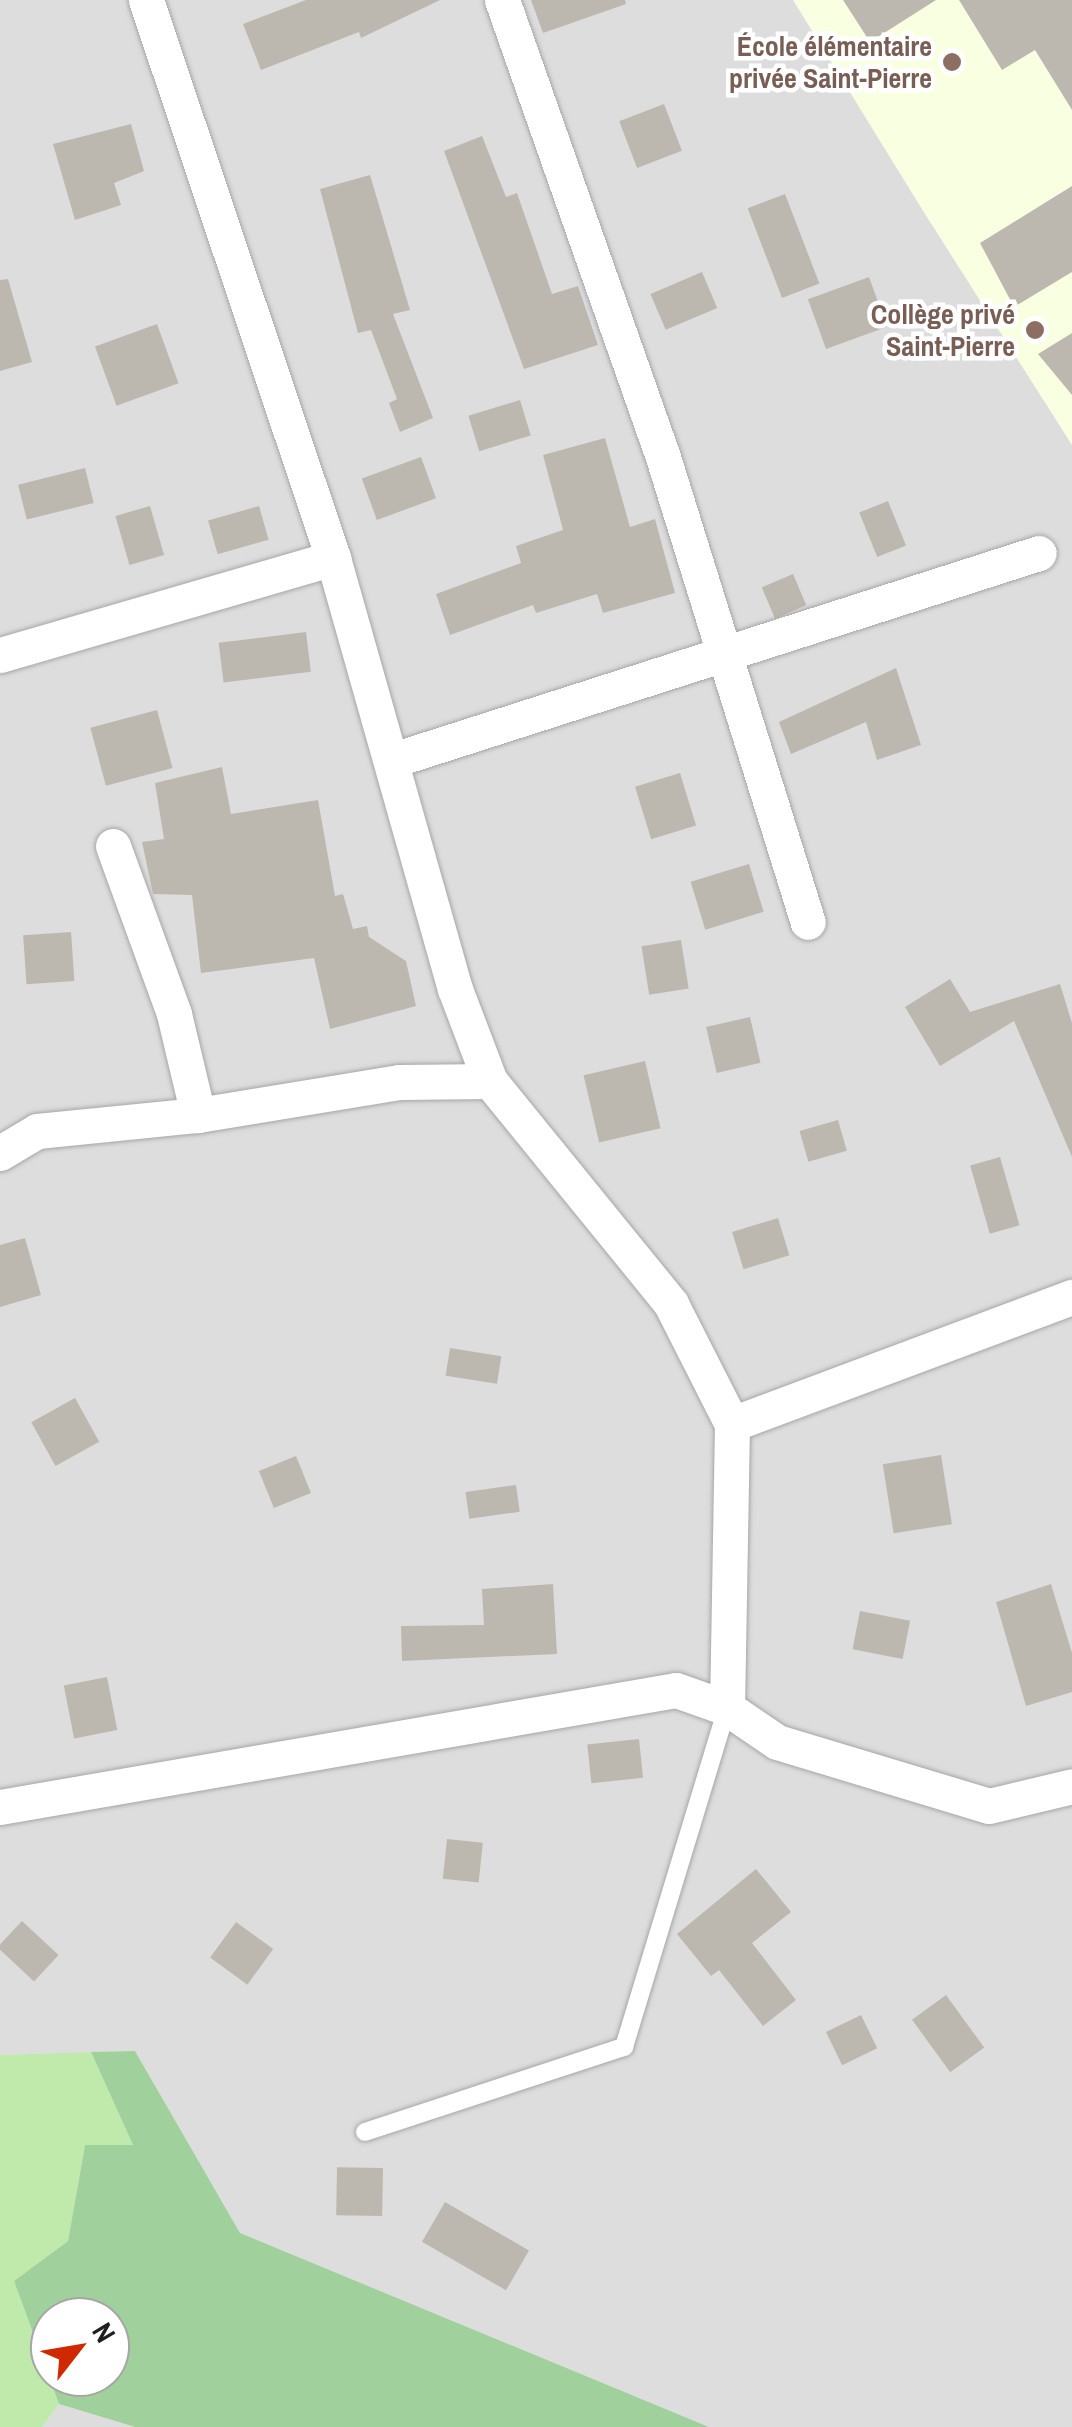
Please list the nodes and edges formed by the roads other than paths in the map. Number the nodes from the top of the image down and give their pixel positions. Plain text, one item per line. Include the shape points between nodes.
1 (146, 0) edge
2 (502, 0) edge
3 (1039, 553) dead end
4 (333, 558) junction
5 (723, 652) junction
6 (0, 655) edge
7 (392, 760) junction
8 (114, 846) dead end
9 (808, 922) dead end
10 (490, 1081) junction
11 (198, 1115) junction
12 (0, 1153) edge
13 (1072, 1297) edge
14 (732, 1424) junction
15 (728, 1708) junction
16 (1072, 1786) edge
17 (0, 1807) edge
18 (365, 2132) dead end

1 - 4 street
2 - 5 street via 662,454
3 - 5 street
4 - 6 street
4 - 7 street
5 - 7 street
5 - 9 street
7 - 10 street via 455,988
8 - 11 street via 174,1014
10 - 11 street via 398,1082
10 - 14 street via 671,1304
11 - 12 street via 38,1131
13 - 14 street
14 - 15 street
15 - 16 street via 778,1742 989,1806
15 - 17 street via 676,1690
15 - 18 lane via 624,2048

